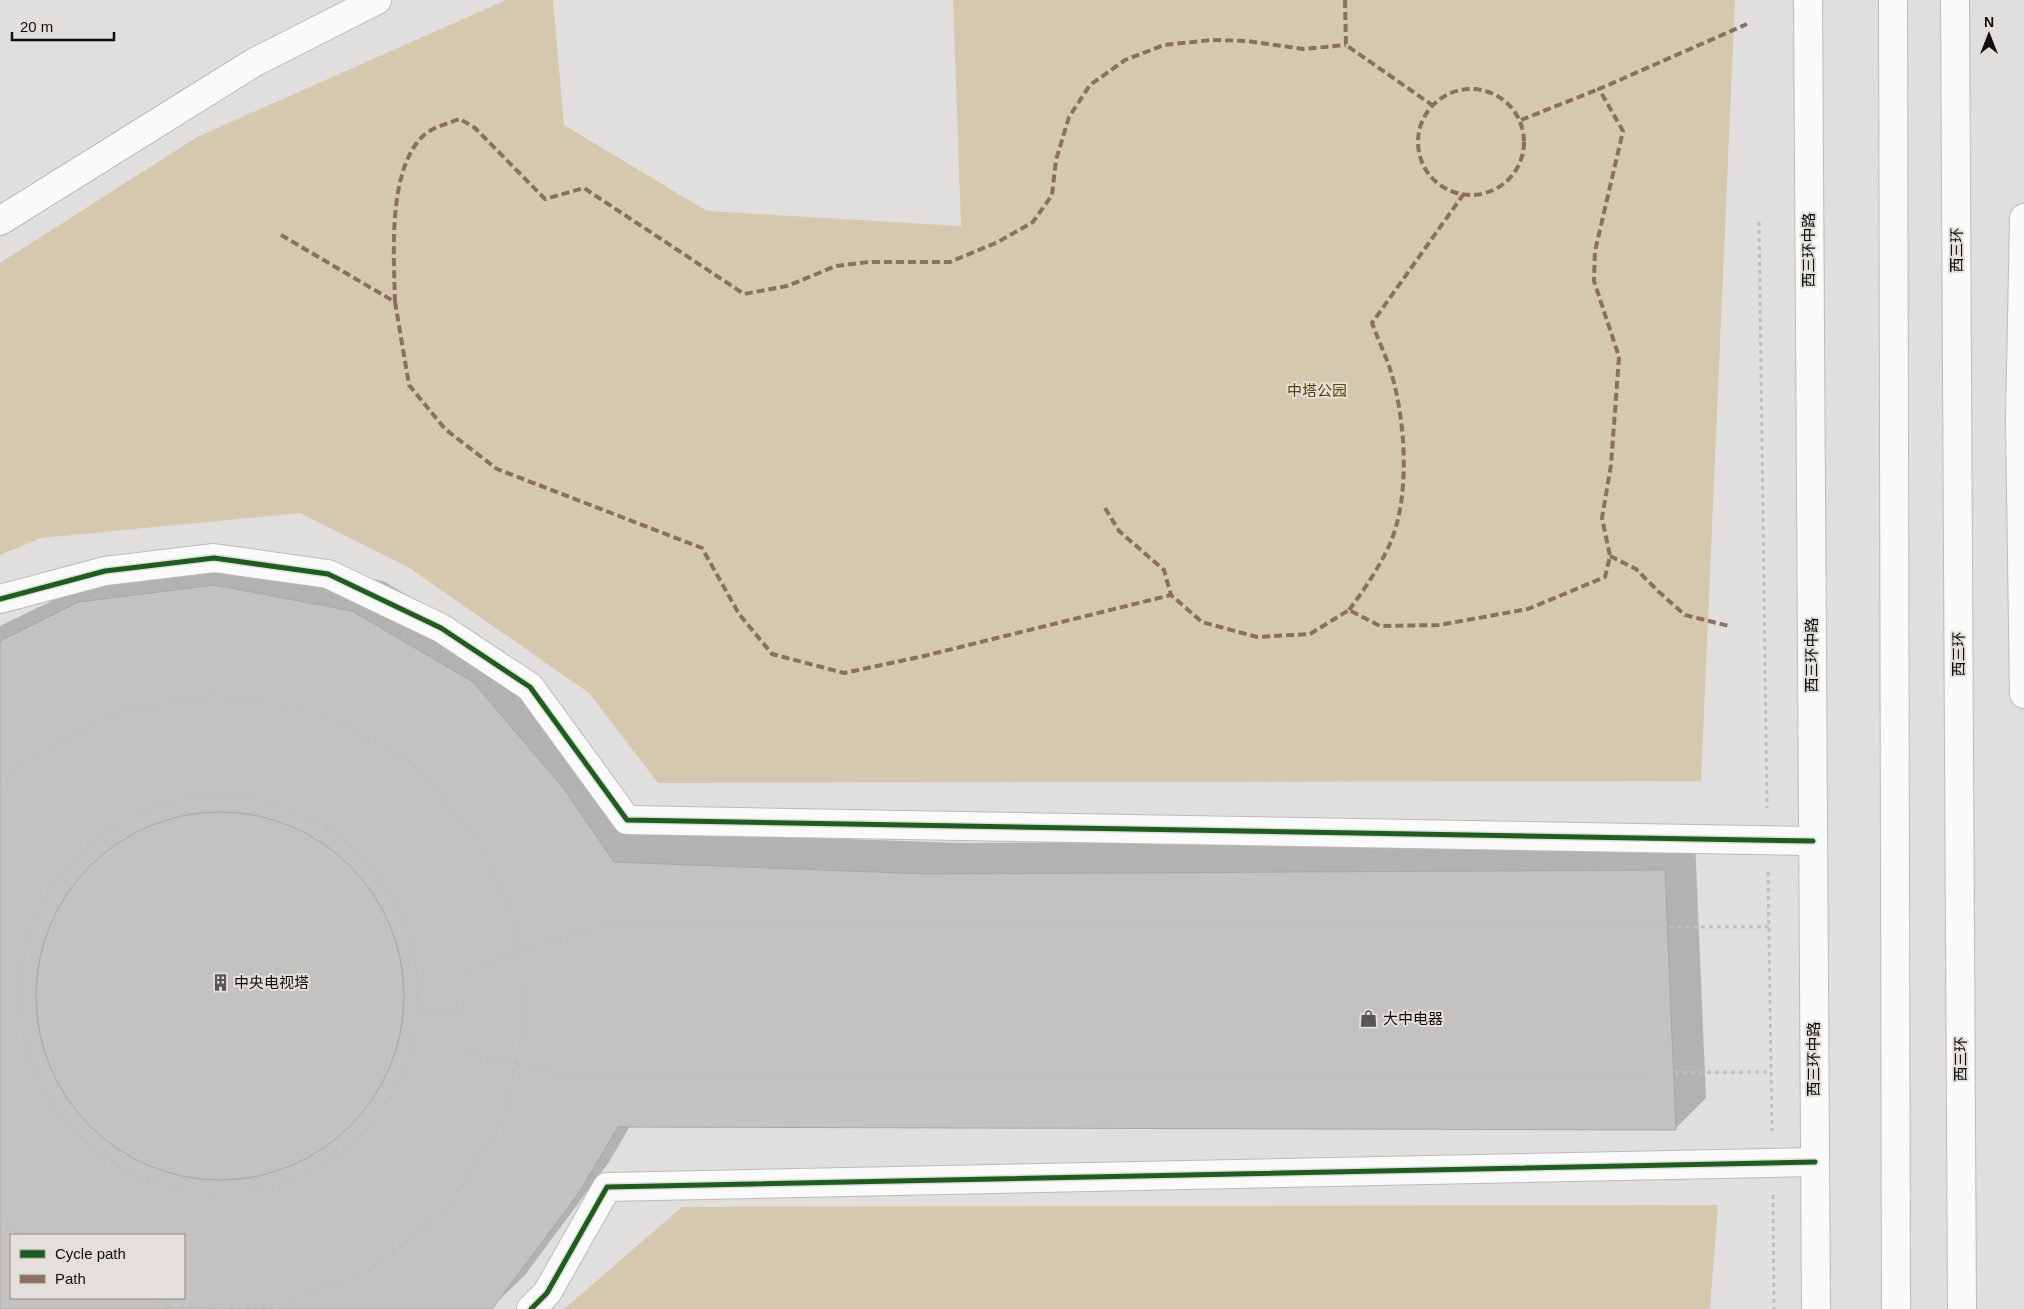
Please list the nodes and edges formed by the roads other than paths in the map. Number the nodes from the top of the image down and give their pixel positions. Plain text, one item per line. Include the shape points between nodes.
1 (377, 0) edge
2 (1808, 0) edge
3 (1893, 0) edge
4 (1955, 0) edge
5 (2024, 218) edge
6 (0, 221) edge
7 (0, 599) edge
8 (2024, 694) edge
9 (1813, 841) junction
10 (1815, 1162) junction
11 (531, 1309) edge
12 (1816, 1309) edge
13 (1896, 1309) edge
14 (1962, 1309) edge

1 - 6 main road via 253,63
2 - 9 main road, 西三环中路
3 - 13 main road
4 - 14 main road, 西三环
5 - 8 main road via 2020,421
7 - 9 main road via 105,571 214,558 328,574 442,628 530,687 627,820
9 - 10 main road, 西三环中路
10 - 11 main road via 607,1187 547,1293
10 - 12 main road, 西三环中路

